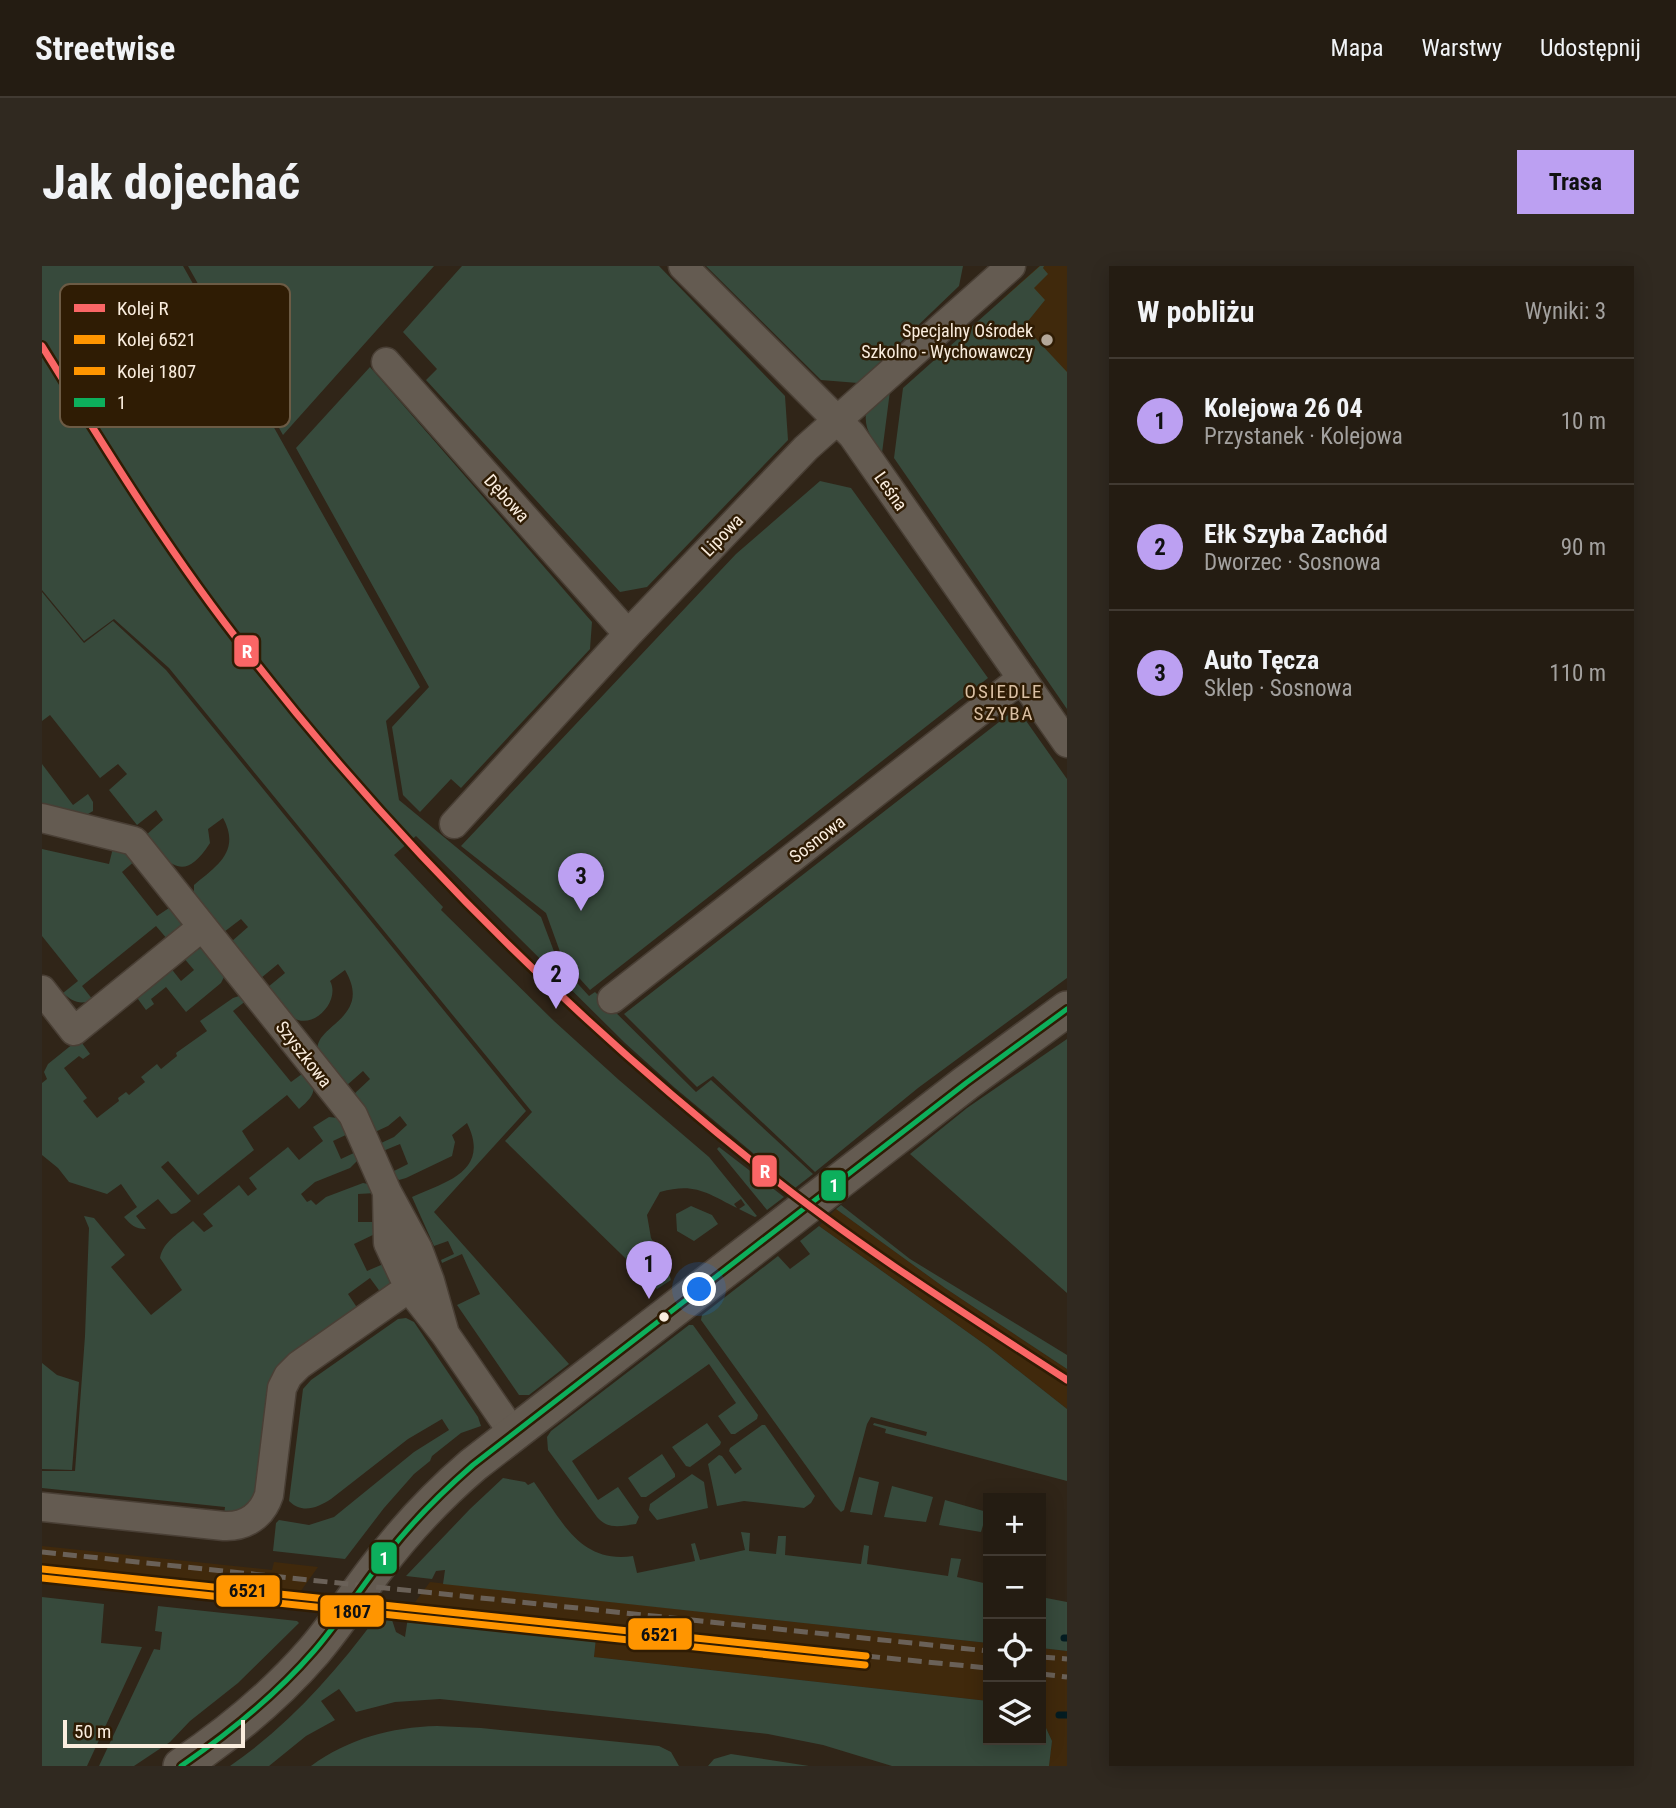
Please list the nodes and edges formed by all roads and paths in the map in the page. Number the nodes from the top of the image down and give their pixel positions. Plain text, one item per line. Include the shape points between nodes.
1 (683, 266) edge
2 (998, 270) edge
3 (386, 362) dead end
4 (836, 420) junction
5 (628, 634) junction
6 (1022, 678) junction
7 (1067, 743) edge
8 (42, 818) edge
9 (454, 824) dead end
10 (202, 927) junction
11 (42, 990) edge
12 (612, 999) dead end
13 (1067, 1009) edge
14 (387, 1192) junction
15 (409, 1288) junction
16 (445, 1334) junction
17 (513, 1433) junction
18 (42, 1507) edge
19 (181, 1766) edge

1 - 4 street, Leśna
2 - 4 street, Lipowa
3 - 5 street, Dębowa
4 - 5 street, Lipowa
4 - 6 street, Leśna via 852,435
5 - 9 street, Lipowa
6 - 7 street, Leśna
6 - 12 street, Sosnowa
8 - 10 street, Szyszkowa via 134,841
10 - 11 street via 74,1031
10 - 14 street, Szyszkowa via 353,1115
13 - 17 street
14 - 15 street, Szyszkowa via 388,1243
14 - 16 street, Szyszkowa via 418,1249
15 - 16 street, Szyszkowa
15 - 18 street via 288,1376 282,1388 270,1495 253,1519 224,1526
16 - 17 street, Szyszkowa
17 - 19 street via 459,1476 421,1515 288,1680

